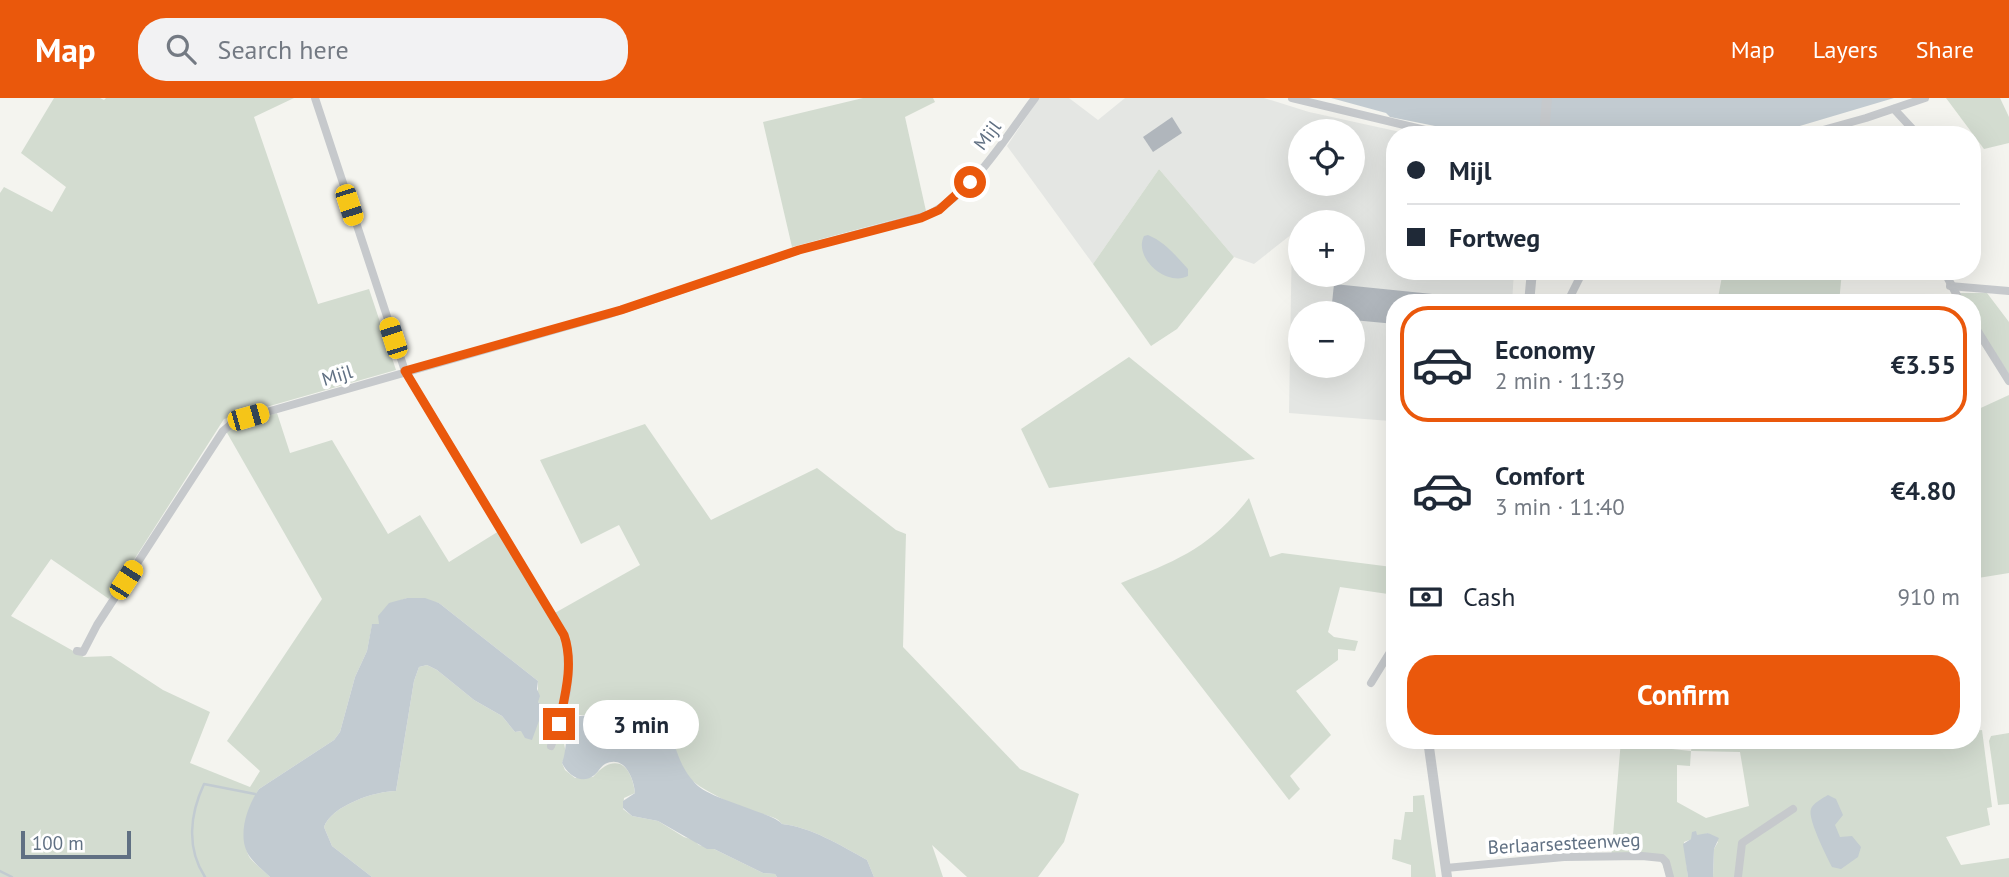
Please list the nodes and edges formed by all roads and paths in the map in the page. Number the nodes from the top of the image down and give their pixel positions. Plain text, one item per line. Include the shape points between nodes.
1 (315, 98) edge
2 (1035, 98) edge
3 (1292, 98) edge
4 (1547, 98) edge
5 (1926, 98) edge
6 (1894, 109) junction
7 (1409, 126) edge
8 (1545, 126) edge
9 (1836, 126) edge
10 (1910, 126) edge
11 (1948, 280) edge
12 (1950, 286) junction
13 (2009, 291) edge
14 (1955, 294) edge
15 (1981, 336) edge
16 (405, 371) junction
17 (2009, 381) edge
18 (78, 651) dead end
19 (1386, 659) edge
20 (1371, 684) dead end
21 (551, 746) dead end
22 (1430, 749) edge
23 (1793, 809) dead end
24 (1446, 873) edge
25 (1670, 877) edge
26 (1738, 877) edge

1 - 16 street
2 - 16 street, Mijl via 970,182 930,214 799,250 607,315
3 - 7 street
4 - 8 street
5 - 6 street
6 - 9 street
6 - 10 street
11 - 12 street
12 - 13 street
12 - 14 street
15 - 17 street
16 - 18 street, Mijl via 228,426 83,652
16 - 21 street via 564,635 568,674
19 - 20 street
22 - 24 street, Berlaarsesteenweg
23 - 26 street via 1742,843
24 - 25 street, Berlaarsesteenweg via 1564,857 1642,856 1662,858

